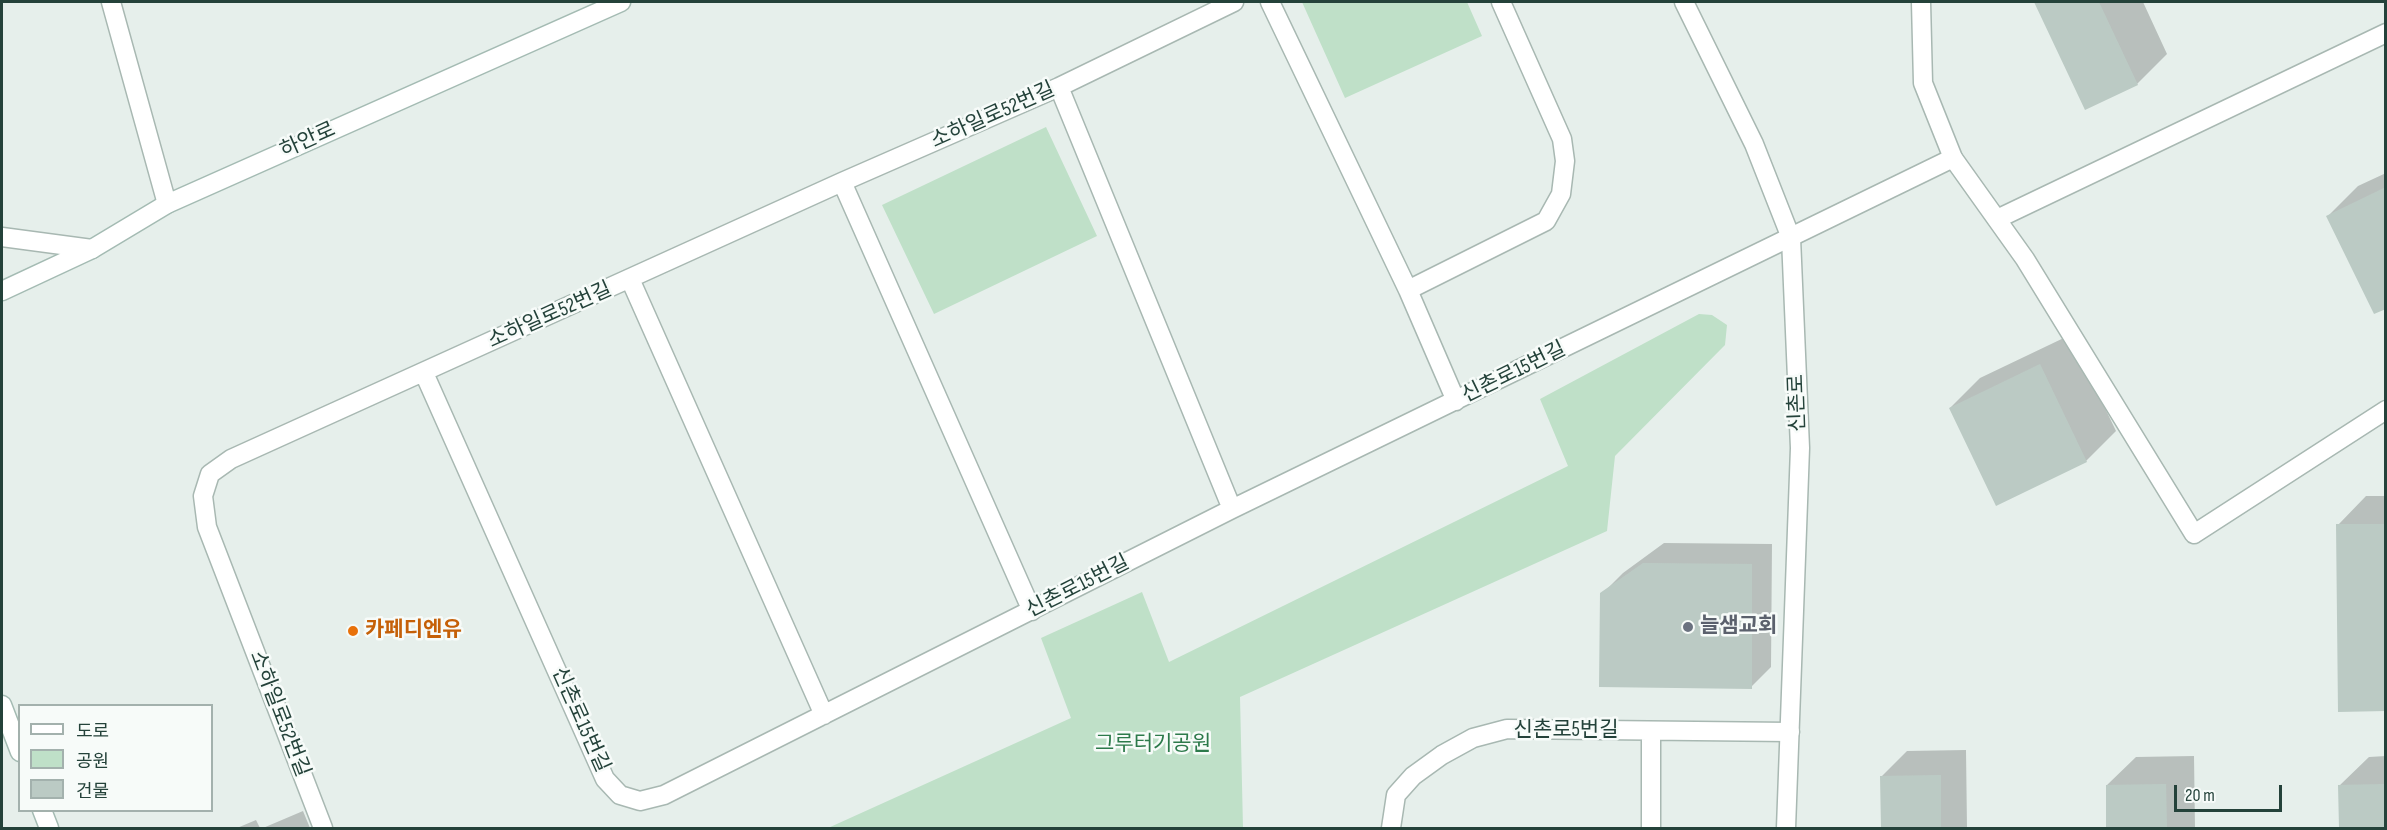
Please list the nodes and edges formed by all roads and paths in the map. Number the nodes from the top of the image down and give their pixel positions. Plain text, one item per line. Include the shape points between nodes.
1 (111, 2) edge
2 (621, 2) edge
3 (1234, 2) edge
4 (1270, 2) edge
5 (1501, 2) edge
6 (1684, 2) edge
7 (1922, 2) edge
8 (2385, 33) edge
9 (1059, 87) junction
10 (1953, 158) junction
11 (842, 182) junction
12 (167, 204) junction
13 (1997, 219) junction
14 (2, 237) edge
15 (1791, 238) junction
16 (92, 249) junction
17 (630, 279) junction
18 (1408, 290) junction
19 (2, 291) edge
20 (424, 373) junction
21 (1456, 401) junction
22 (2385, 410) edge
23 (1232, 509) junction
24 (1032, 610) junction
25 (2, 705) edge
26 (824, 715) junction
27 (1651, 731) junction
28 (1790, 732) junction
29 (18, 747) edge
30 (43, 812) edge
31 (49, 828) edge
32 (323, 828) edge
33 (1391, 828) edge
34 (1651, 828) edge
35 (1786, 828) edge

1 - 12 street
2 - 12 street, 하안로
3 - 9 street, 소하일로52번길
4 - 18 street
5 - 18 street via 1562,139 1565,161 1561,194 1546,221
6 - 15 street, 신촌로 via 1754,144
7 - 10 street via 1923,83
8 - 13 street
9 - 11 street, 소하일로52번길
9 - 23 street
10 - 13 street
10 - 15 street, 신촌로15번길
11 - 17 street, 소하일로52번길
11 - 24 street
12 - 16 street, 하안로
13 - 22 street via 2194,534
14 - 16 street
15 - 21 street, 신촌로15번길
15 - 28 street, 신촌로 via 1800,448
16 - 19 street, 하안로
17 - 20 street, 소하일로52번길
17 - 26 street
18 - 21 street
20 - 26 street, 신촌로15번길 via 606,779 620,795 640,801 664,795
20 - 32 street, 소하일로52번길 via 231,459 210,474 203,496 207,527
21 - 23 street, 신촌로15번길
23 - 24 street, 신촌로15번길
24 - 26 street, 신촌로15번길
25 - 29 street
27 - 28 street, 신촌로5번길
27 - 33 street, 신촌로5번길 via 1507,729 1473,738 1442,755 1401,789 1396,795
27 - 34 street
28 - 35 street, 신촌로
30 - 31 street

